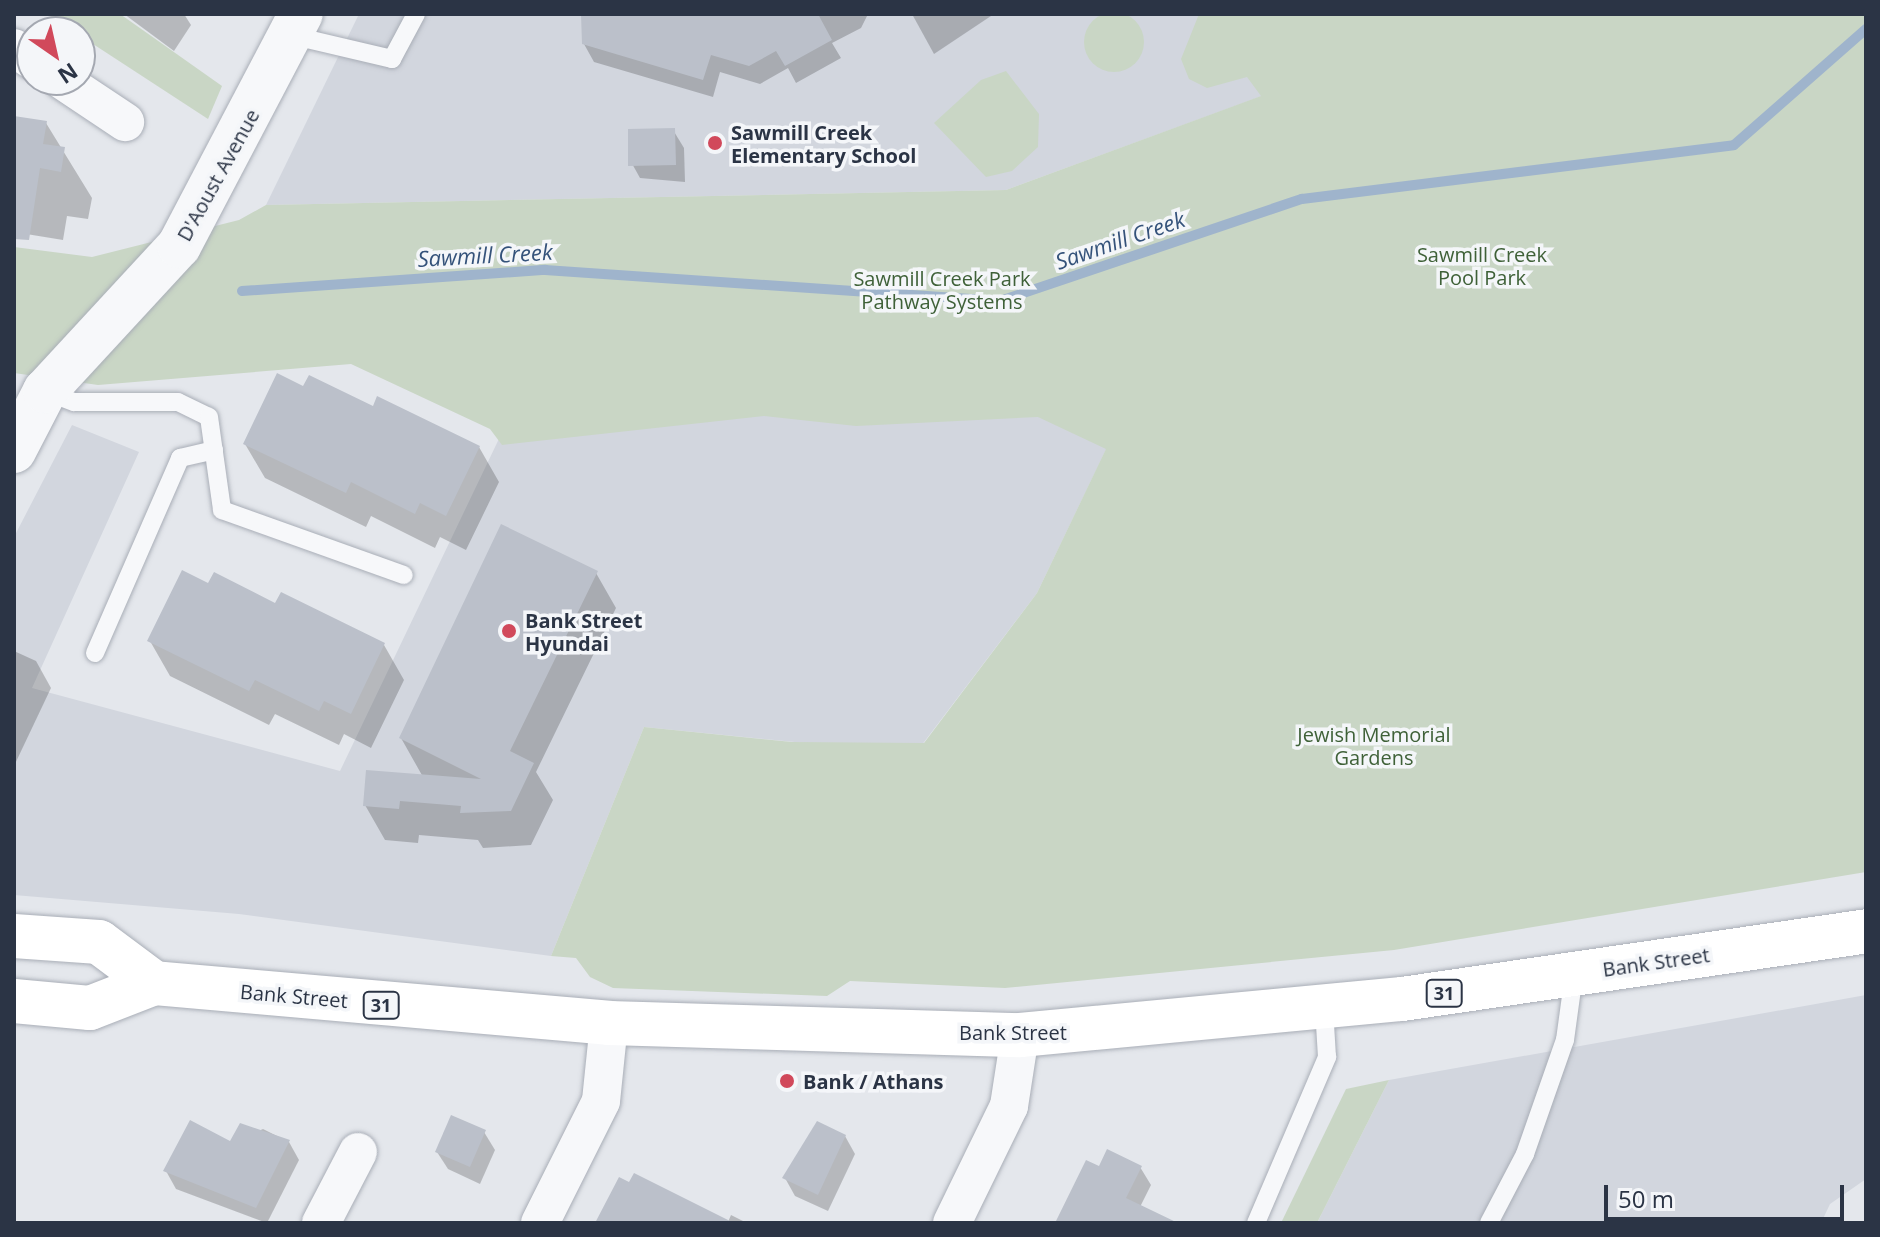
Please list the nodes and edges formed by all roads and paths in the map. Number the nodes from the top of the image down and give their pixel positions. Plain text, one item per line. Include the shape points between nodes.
1 (416, 14) edge
2 (295, 24) edge
3 (86, 96) edge
4 (125, 122) dead end
5 (45, 391) junction
6 (214, 450) junction
7 (14, 451) edge
8 (404, 575) dead end
9 (95, 653) dead end
10 (1866, 931) edge
11 (14, 936) edge
12 (1574, 974) junction
13 (154, 983) junction
14 (14, 1001) edge
15 (1324, 1008) junction
16 (609, 1023) junction
17 (1020, 1035) junction
18 (358, 1152) dead end
19 (321, 1223) edge
20 (540, 1223) edge
21 (952, 1223) edge
22 (1256, 1223) edge
23 (1489, 1223) edge

1 - 2 lane via 392,59
2 - 5 street, D'Aoust Avenue via 179,246
3 - 4 street
5 - 6 lane via 74,402 178,402 209,417
5 - 7 street, D'Aoust Avenue
6 - 8 lane via 222,510
6 - 9 lane via 180,458
10 - 12 main road, Bank Street / 31
11 - 13 main road via 99,942
12 - 15 main road, Bank Street / 31
12 - 23 lane via 1565,1040 1525,1154
13 - 14 main road, Bank Street / 31 via 90,1008
13 - 16 main road, Bank Street / 31
15 - 17 main road, Bank Street / 31
15 - 22 lane via 1327,1057
16 - 17 main road, Bank Street / 31
16 - 20 street via 601,1101
17 - 21 street via 1009,1106
18 - 19 street

